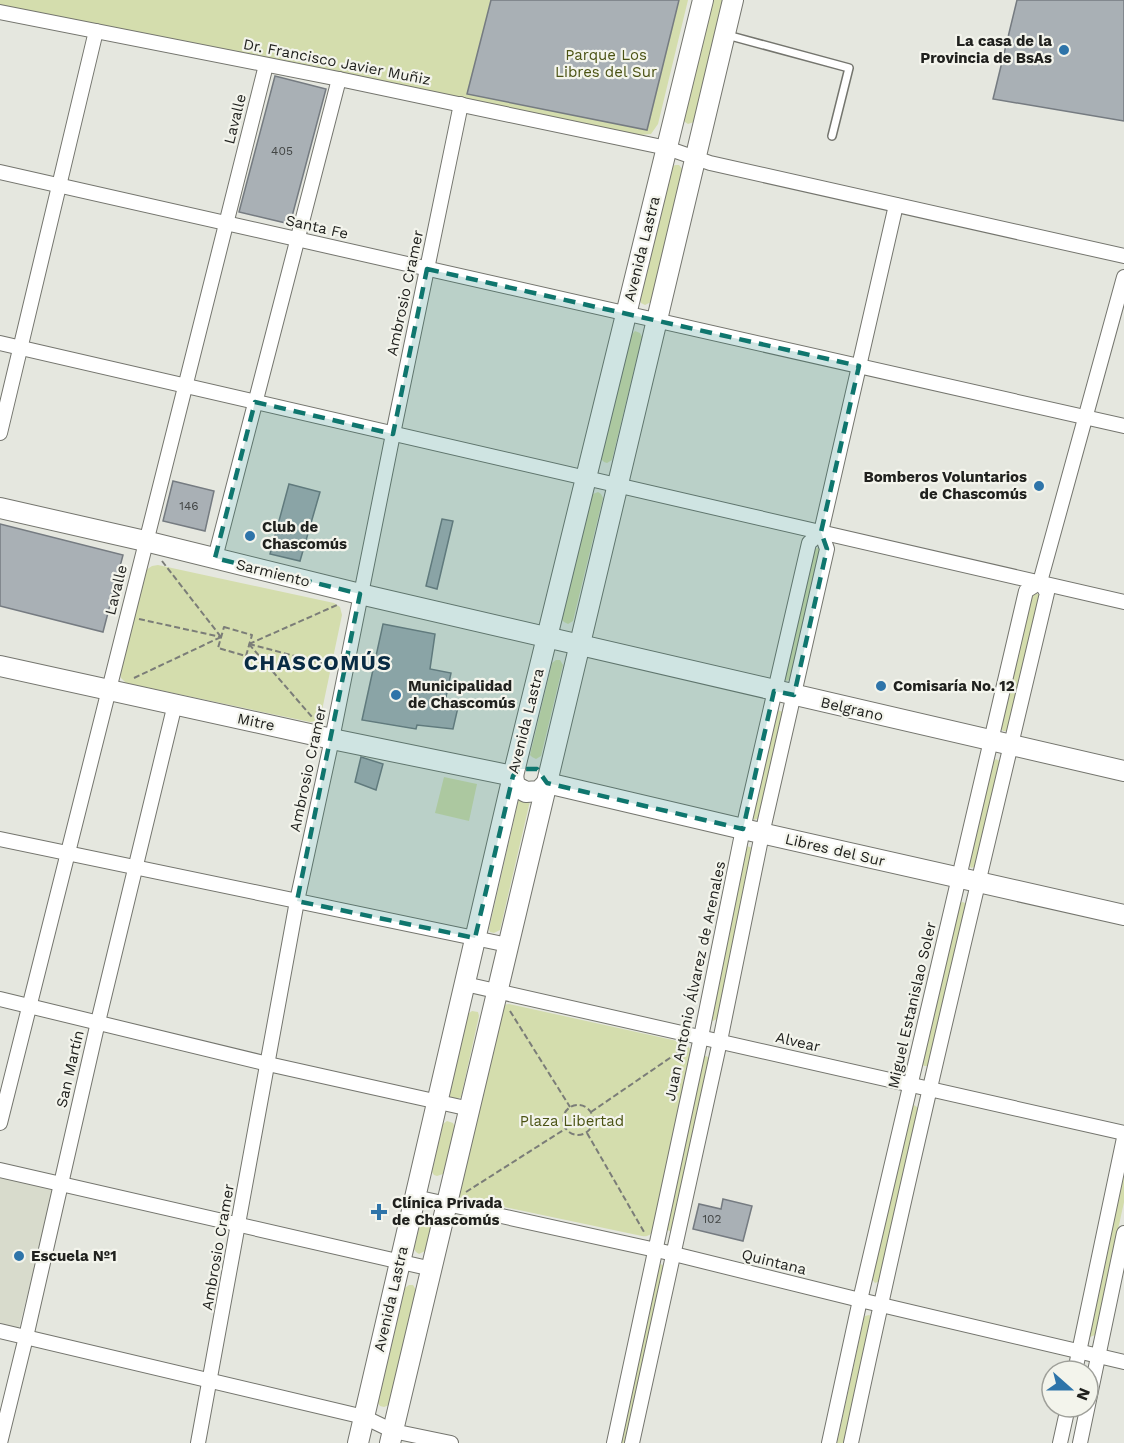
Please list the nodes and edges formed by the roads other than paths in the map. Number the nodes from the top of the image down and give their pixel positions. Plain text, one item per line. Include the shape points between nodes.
1 (703, 0) edge
2 (733, 0) edge
3 (0, 12) edge
4 (96, 32) junction
5 (725, 34) junction
6 (266, 65) junction
7 (339, 79) junction
8 (461, 104) junction
9 (832, 136) dead end
10 (667, 148) junction
11 (695, 157) junction
12 (0, 172) edge
13 (59, 186) junction
14 (896, 205) junction
15 (227, 224) junction
16 (297, 239) junction
17 (1124, 256) edge
18 (427, 269) junction
19 (1124, 277) edge
20 (626, 314) junction
21 (657, 321) junction
22 (0, 343) edge
23 (20, 348) junction
24 (859, 366) junction
25 (184, 386) junction
26 (255, 402) junction
27 (1085, 417) junction
28 (1124, 426) edge
29 (0, 433) edge
30 (393, 434) junction
31 (586, 478) junction
32 (618, 485) junction
33 (0, 508) edge
34 (821, 532) junction
35 (146, 540) junction
36 (215, 558) junction
37 (1040, 582) junction
38 (360, 594) junction
39 (1124, 602) edge
40 (547, 638) junction
41 (580, 646) junction
42 (0, 666) edge
43 (108, 690) junction
44 (774, 691) junction
45 (794, 695) junction
46 (175, 704) junction
47 (332, 739) junction
48 (991, 741) junction
49 (1011, 745) junction
50 (1124, 771) edge
51 (513, 776) junction
52 (547, 783) junction
53 (743, 829) junction
54 (762, 834) junction
55 (0, 839) edge
56 (67, 853) junction
57 (134, 867) junction
58 (968, 880) junction
59 (297, 901) junction
60 (1124, 915) edge
61 (475, 938) junction
62 (508, 945) junction
63 (465, 984) junction
64 (498, 991) junction
65 (0, 999) edge
66 (29, 1006) junction
67 (98, 1022) junction
68 (700, 1037) junction
69 (720, 1041) junction
70 (268, 1064) junction
71 (911, 1084) junction
72 (930, 1089) junction
73 (437, 1102) junction
74 (470, 1109) junction
75 (0, 1123) edge
76 (1124, 1133) edge
77 (1124, 1138) edge
78 (0, 1170) edge
79 (60, 1184) junction
80 (415, 1197) junction
81 (447, 1204) junction
82 (238, 1226) junction
83 (1124, 1233) edge
84 (656, 1251) junction
85 (674, 1254) junction
86 (400, 1262) junction
87 (432, 1269) junction
88 (860, 1300) junction
89 (880, 1305) junction
90 (0, 1331) edge
91 (26, 1337) junction
92 (1079, 1352) junction
93 (1099, 1356) junction
94 (1078, 1359) edge
95 (1124, 1362) edge
96 (210, 1380) junction
97 (364, 1417) junction
98 (1065, 1419) edge
99 (392, 1437) edge
100 (0, 1443) edge
101 (198, 1443) edge
102 (358, 1443) edge
103 (451, 1443) edge
104 (614, 1443) edge
105 (632, 1443) edge
106 (830, 1443) edge
107 (851, 1443) edge
108 (1060, 1443) edge
109 (1080, 1443) edge

1 - 10 main road, Avenida Lastra
2 - 5 main road, Avenida Lastra
3 - 4 street, Dr. Francisco Javier Muñiz
4 - 6 street, Dr. Francisco Javier Muñiz
4 - 13 street
5 - 9 lane via 849,68
5 - 11 main road, Avenida Lastra
6 - 7 street, Dr. Francisco Javier Muñiz
6 - 15 street, Lavalle
7 - 8 street, Dr. Francisco Javier Muñiz
7 - 16 street
8 - 10 street, Dr. Francisco Javier Muñiz
8 - 18 street, Ambrosio Cramer
10 - 11 street, Dr. Francisco Javier Muñiz
10 - 20 main road, Avenida Lastra
11 - 14 street, Dr. Francisco Javier Muñiz
11 - 21 main road, Avenida Lastra
12 - 13 street, Santa Fe
13 - 15 street, Santa Fe
13 - 23 street
14 - 17 street, Dr. Francisco Javier Muñiz
14 - 24 street, Juan Antonio Álvarez de Arenales
15 - 16 street, Santa Fe
15 - 25 street, Lavalle
16 - 18 street, Santa Fe
16 - 26 street
18 - 20 street, Santa Fe
18 - 30 street, Ambrosio Cramer
19 - 27 street, Miguel Estanislao Soler
20 - 21 street, Santa Fe
20 - 31 main road, Avenida Lastra
21 - 24 street, Santa Fe
21 - 32 main road, Avenida Lastra
22 - 23 street
23 - 25 street
23 - 29 street
24 - 27 street, Santa Fe
24 - 34 street, Juan Antonio Álvarez de Arenales
25 - 26 street
25 - 35 street, Lavalle
26 - 30 street
26 - 36 street
27 - 28 street, Santa Fe
27 - 37 street, Miguel Estanislao Soler
30 - 31 street
30 - 38 street, Ambrosio Cramer
31 - 32 street
31 - 40 main road, Avenida Lastra
32 - 34 street
32 - 41 main road, Avenida Lastra
33 - 35 main road, Sarmiento
34 - 37 street
34 - 44 street, Juan Antonio Álvarez de Arenales via 809,543
34 - 45 street, Juan Antonio Álvarez de Arenales via 826,549
35 - 36 main road, Sarmiento
35 - 43 street, Lavalle
36 - 38 main road, Sarmiento
37 - 39 street
37 - 48 street, Miguel Estanislao Soler via 1026,591
37 - 49 street, Miguel Estanislao Soler via 1047,593
38 - 40 main road, Sarmiento
38 - 47 street, Ambrosio Cramer
40 - 41 main road, Sarmiento
40 - 51 main road, Avenida Lastra
41 - 44 main road, Belgrano
41 - 52 main road, Avenida Lastra
42 - 43 main road, Mitre
43 - 46 main road, Mitre
43 - 56 street, Lavalle
44 - 45 main road, Belgrano
44 - 53 street, Juan Antonio Álvarez de Arenales
45 - 48 main road, Belgrano
45 - 54 street, Juan Antonio Álvarez de Arenales
46 - 47 main road, Mitre
46 - 57 street, San Martín
47 - 51 main road, Mitre
47 - 59 street, Ambrosio Cramer
48 - 49 main road, Belgrano
48 - 58 street, Miguel Estanislao Soler
49 - 50 main road, Belgrano
49 - 58 street, Miguel Estanislao Soler
51 - 52 main road via 515,786 526,792 539,791
51 - 61 main road, Avenida Lastra
52 - 53 main road, Libres del Sur
52 - 62 main road, Avenida Lastra
53 - 54 main road, Libres del Sur
53 - 68 street, Juan Antonio Álvarez de Arenales
54 - 58 main road, Libres del Sur
54 - 69 street, Juan Antonio Álvarez de Arenales
55 - 56 street
56 - 57 street
56 - 66 street, Lavalle
57 - 59 street
57 - 67 street, San Martín
58 - 60 main road, Libres del Sur
58 - 71 street, Miguel Estanislao Soler
58 - 72 street, Miguel Estanislao Soler
59 - 61 street
59 - 70 street, Ambrosio Cramer
61 - 62 street
61 - 63 main road, Avenida Lastra
62 - 64 main road, Avenida Lastra
63 - 64 street, Alvear
63 - 73 main road, Avenida Lastra
64 - 68 street, Alvear
64 - 74 main road, Avenida Lastra
65 - 66 street
66 - 67 street
66 - 75 street, Lavalle
67 - 70 street
67 - 79 street, San Martín
68 - 69 street, Alvear
68 - 84 street, Juan Antonio Álvarez de Arenales
69 - 71 street, Alvear
69 - 85 street, Juan Antonio Álvarez de Arenales
70 - 73 street
70 - 82 street, Ambrosio Cramer
71 - 72 street, Alvear
71 - 88 street, Miguel Estanislao Soler
72 - 76 street, Alvear
72 - 89 street, Miguel Estanislao Soler
73 - 74 street
73 - 80 main road, Avenida Lastra
74 - 81 main road, Avenida Lastra
77 - 92 street
78 - 79 street
79 - 82 street
79 - 91 street, San Martín
80 - 81 street, Quintana
80 - 86 main road, Avenida Lastra
81 - 84 street, Quintana
81 - 87 main road, Avenida Lastra
82 - 86 street
82 - 96 street, Ambrosio Cramer
83 - 93 street
84 - 85 street, Quintana
84 - 104 street, Juan Antonio Álvarez de Arenales
85 - 88 street, Quintana
85 - 105 street, Juan Antonio Álvarez de Arenales
86 - 87 street
86 - 97 main road, Avenida Lastra
87 - 99 main road, Avenida Lastra
88 - 89 street, Quintana
88 - 106 street, Miguel Estanislao Soler
89 - 92 street, Quintana
89 - 107 street, Miguel Estanislao Soler
90 - 91 street
91 - 96 street
91 - 100 street, San Martín
92 - 93 street, Quintana
92 - 94 street
93 - 95 street, Quintana
93 - 109 street
96 - 97 street
96 - 101 street, Ambrosio Cramer
97 - 99 street
97 - 102 main road, Avenida Lastra
98 - 108 street
99 - 103 street

